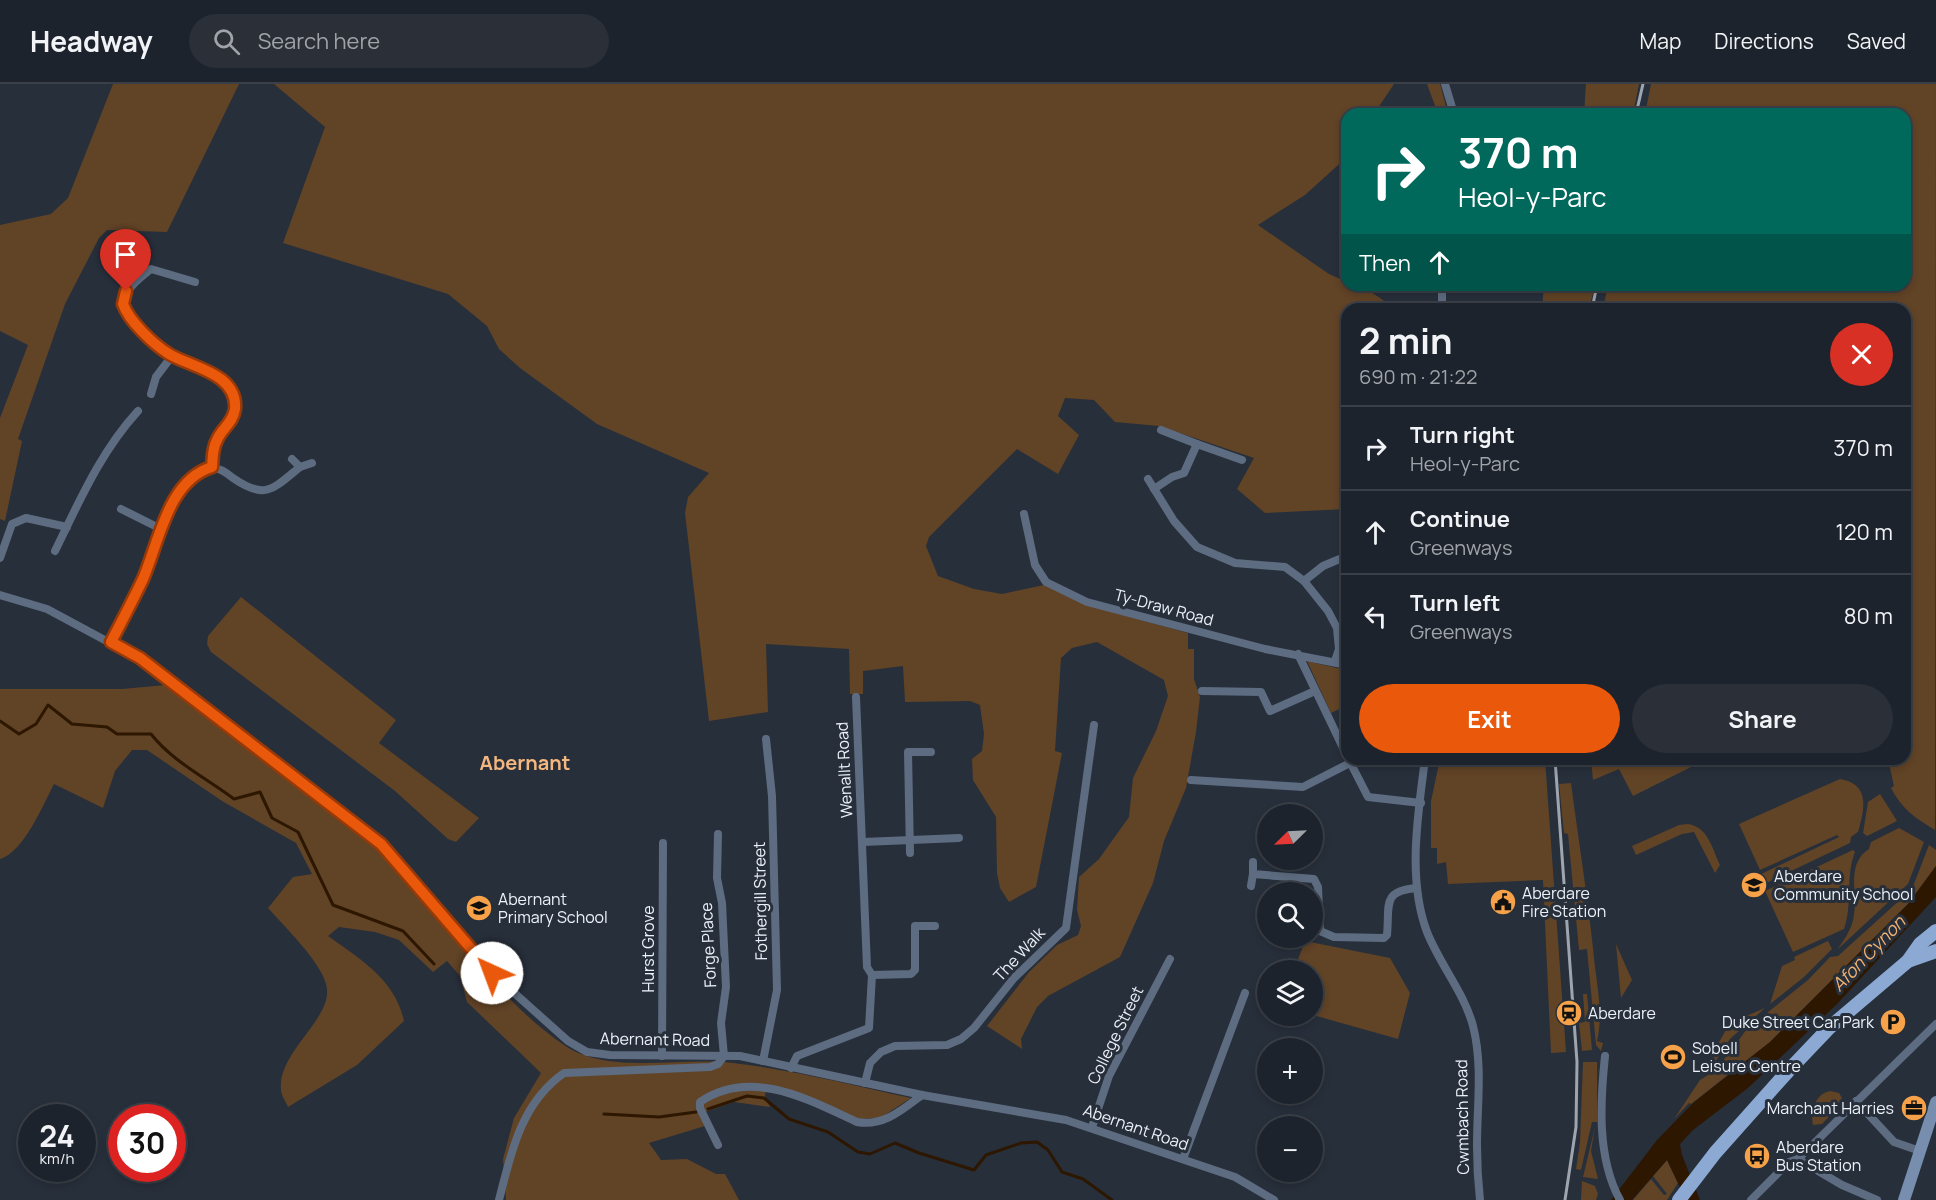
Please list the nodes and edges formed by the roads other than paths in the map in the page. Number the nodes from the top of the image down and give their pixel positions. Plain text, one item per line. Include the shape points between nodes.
1 (1445, 84) edge
2 (1452, 108) edge
3 (195, 282) dead end
4 (172, 356) junction
5 (151, 394) dead end
6 (138, 411) dead end
7 (1161, 430) dead end
8 (1197, 444) junction
9 (292, 459) dead end
10 (1242, 459) dead end
11 (312, 463) dead end
12 (212, 467) junction
13 (300, 467) junction
14 (1148, 479) dead end
15 (1154, 489) junction
16 (121, 509) dead end
17 (1024, 514) dead end
18 (67, 527) junction
19 (161, 530) junction
20 (55, 551) dead end
21 (0, 558) edge
22 (1341, 558) edge
23 (1304, 580) junction
24 (0, 595) edge
25 (111, 642) junction
26 (1298, 654) junction
27 (1335, 662) junction
28 (1341, 664) edge
29 (1315, 691) junction
30 (1202, 692) dead end
31 (856, 697) dead end
32 (1094, 725) dead end
33 (766, 739) dead end
34 (1341, 743) edge
35 (931, 752) dead end
36 (1341, 764) edge
37 (1352, 765) edge
38 (1424, 765) edge
39 (1191, 780) dead end
40 (1421, 803) junction
41 (718, 834) dead end
42 (959, 838) dead end
43 (909, 840) junction
44 (863, 842) junction
45 (663, 843) dead end
46 (910, 853) dead end
47 (1253, 862) dead end
48 (1253, 874) junction
49 (1251, 886) dead end
50 (1417, 888) junction
51 (935, 926) dead end
52 (1936, 931) edge
53 (1936, 951) edge
54 (1170, 959) dead end
55 (1908, 961) junction
56 (872, 975) junction
57 (1245, 993) dead end
58 (1936, 1024) edge
59 (662, 1056) junction
60 (724, 1056) junction
61 (1605, 1056) dead end
62 (763, 1061) junction
63 (791, 1068) junction
64 (866, 1083) junction
65 (922, 1095) junction
66 (1856, 1101) junction
67 (1936, 1102) edge
68 (1092, 1127) junction
69 (718, 1145) dead end
70 (1920, 1151) junction
71 (1183, 1159) junction
72 (1798, 1159) junction
73 (1262, 1196) edge
74 (1618, 1196) edge
75 (1680, 1198) edge
76 (499, 1200) edge
77 (1274, 1200) edge
78 (1480, 1200) edge
79 (1750, 1200) edge
80 (1877, 1200) edge
81 (1904, 1200) edge

1 - 2 street
3 - 4 street via 151,269 126,291 123,304 134,323
4 - 5 street via 156,377
4 - 12 street via 206,368 231,394 235,407 232,421 217,438
6 - 18 street via 101,458
7 - 8 street
8 - 10 street
8 - 15 street via 1184,472
9 - 13 street
11 - 13 street
12 - 13 street via 256,492 269,489
12 - 19 street via 190,478
14 - 15 street
15 - 23 street via 1197,547 1235,563 1286,567
16 - 19 street
17 - 26 street, Ty-Draw Road via 1035,565 1046,582 1087,602 1265,649
18 - 20 street
18 - 21 street via 26,518 12,524
19 - 25 street via 142,580
22 - 23 street
23 - 27 street via 1337,628 1339,649
24 - 25 street, Abernant Road via 47,609
25 - 59 street, Abernant Road via 140,658 381,844 477,958 568,1041 599,1054
26 - 27 street, Ty-Draw Road
26 - 29 street
27 - 28 street, Ty-Draw Road
29 - 30 street via 1270,711 1261,692
29 - 34 street
31 - 44 street, Wenallt Road
32 - 64 street, The Walk via 1066,928 1014,978 961,1040 947,1045 895,1046 881,1052 870,1063
33 - 62 street, Fothergill Street via 772,796 777,990
35 - 43 street via 908,752
36 - 39 street via 1303,787
37 - 40 street via 1368,797
38 - 40 street, Cwmbach Road
40 - 50 street, Cwmbach Road
41 - 60 street, Forge Place via 717,878 723,903 726,987 721,1023
42 - 43 street
43 - 44 street
43 - 46 street
44 - 56 street, Wenallt Road via 867,966
45 - 59 street, Hurst Grove
47 - 48 street
48 - 49 street
48 - 50 street via 1314,879 1318,887 1320,931 1352,938 1384,938 1387,903 1392,894
50 - 78 street, Cwmbach Road via 1426,930 1466,1003 1474,1028 1480,1109
51 - 56 street via 915,926 915,969 911,974
52 - 55 main road
53 - 55 main road
54 - 68 street, College Street via 1109,1076
55 - 75 main road via 1829,1028 1715,1153
56 - 63 street, Wenallt Road via 869,1028 797,1056
57 - 71 street
58 - 66 street
59 - 60 street, Abernant Road
60 - 62 street, Abernant Road
60 - 76 street via 710,1067 564,1073 552,1081 522,1120
61 - 74 street via 1604,1150 1607,1171
62 - 63 street, Abernant Road
63 - 64 street, Abernant Road
64 - 65 street, Abernant Road
65 - 68 street, Abernant Road
65 - 69 street via 881,1122 869,1124 779,1089 738,1087 700,1102
66 - 70 street via 1894,1142
66 - 72 street
67 - 70 main road
68 - 71 street, Abernant Road
70 - 81 main road
71 - 73 street, Abernant Road via 1235,1177
72 - 79 street via 1789,1162
72 - 80 street
73 - 77 street, Abernant Road

